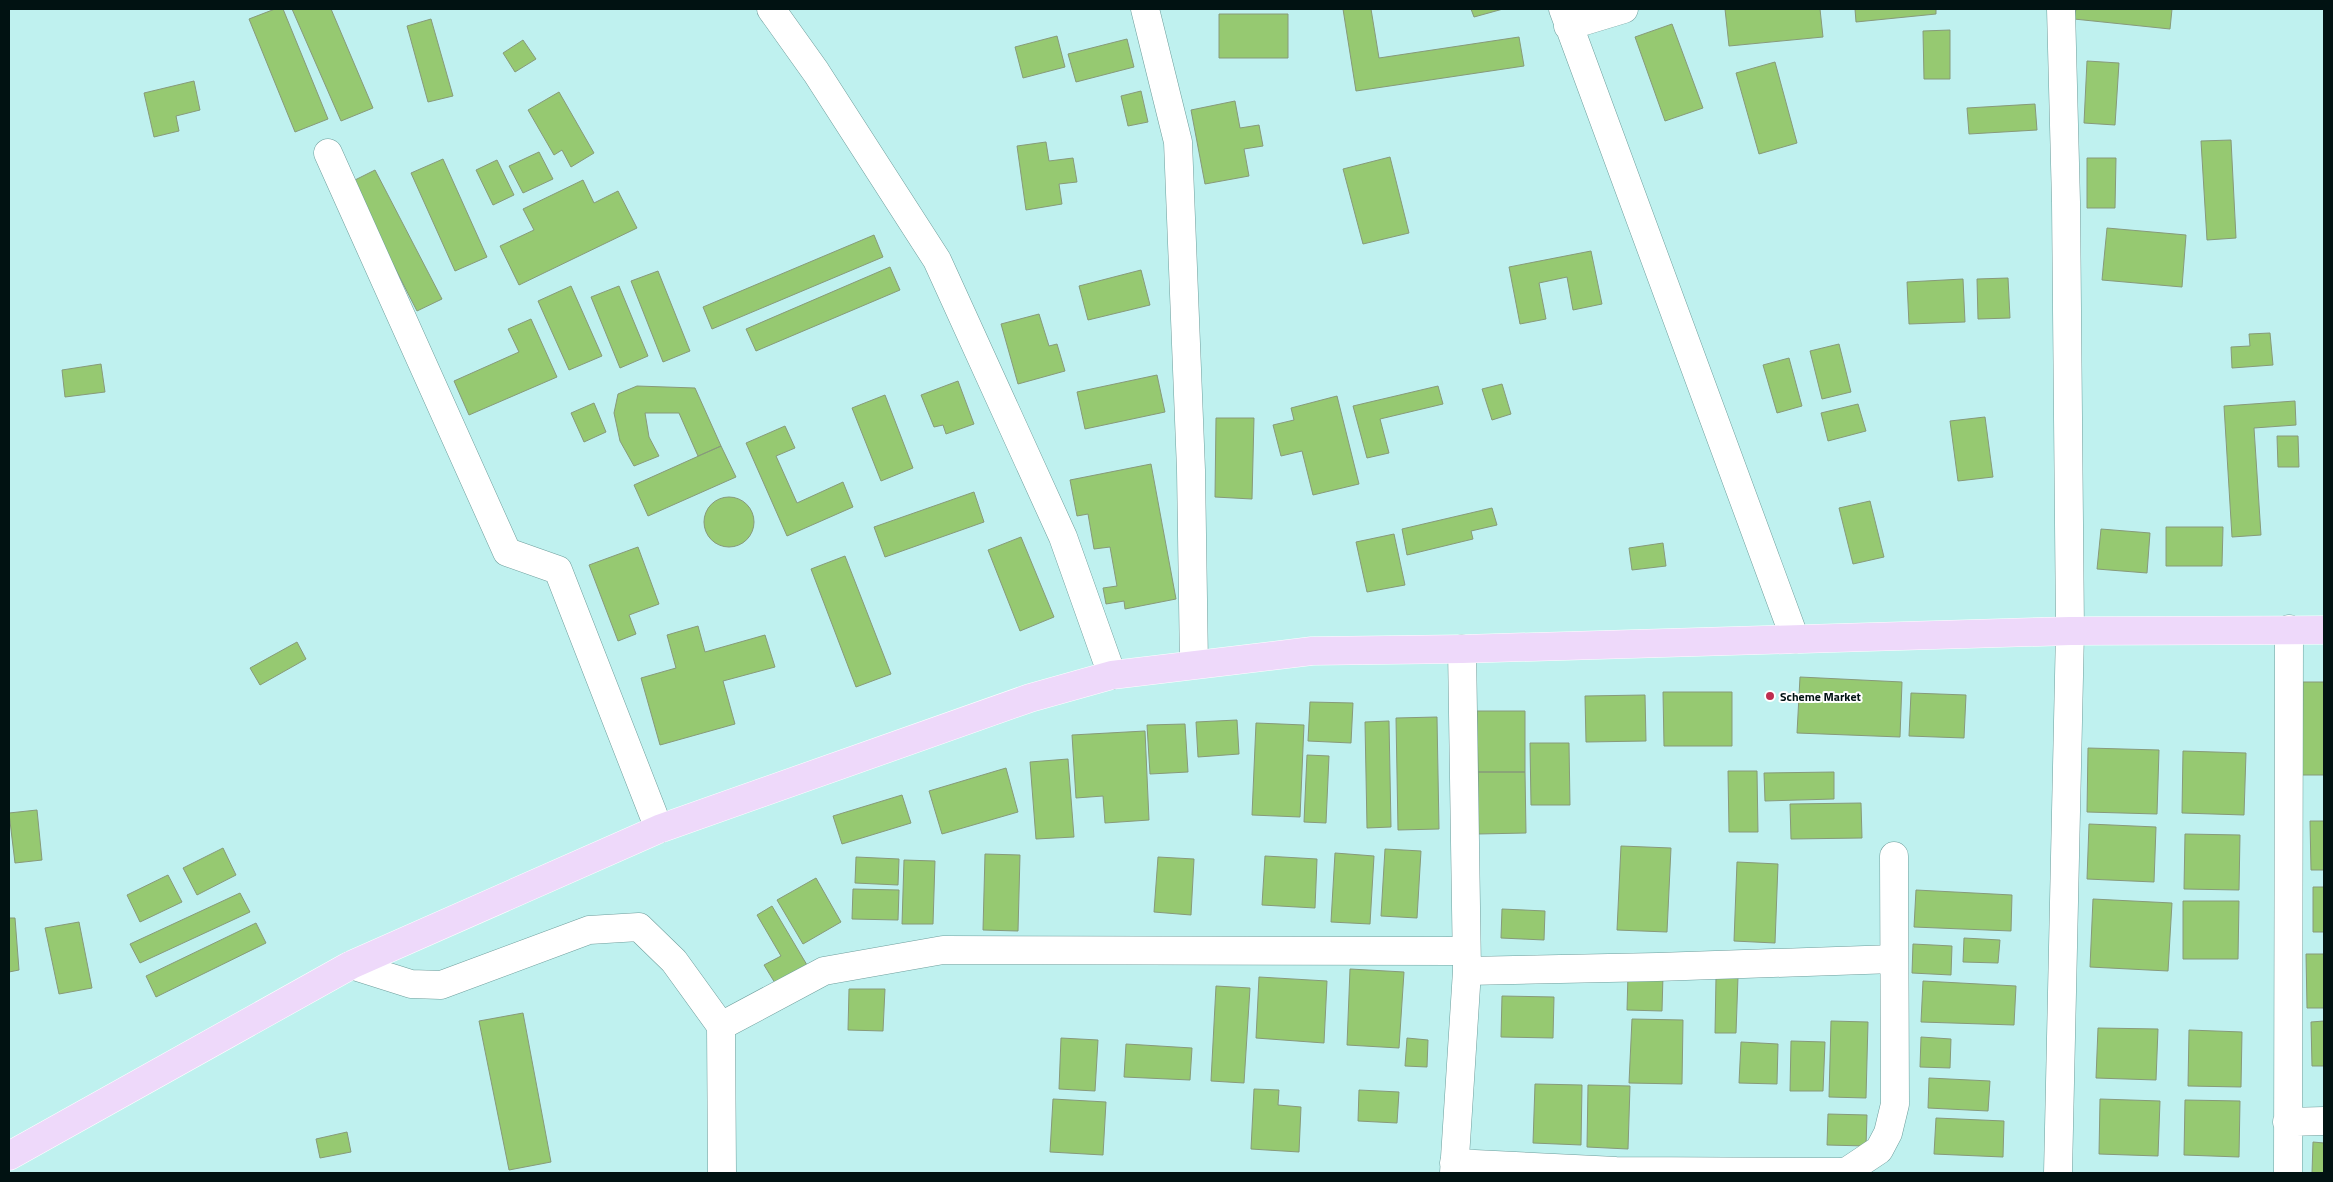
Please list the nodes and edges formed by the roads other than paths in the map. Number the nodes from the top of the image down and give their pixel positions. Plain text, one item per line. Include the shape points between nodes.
1 (771, 9) edge
2 (1145, 9) edge
3 (1624, 9) edge
4 (2061, 9) edge
5 (1566, 17) edge
6 (328, 153) dead end
7 (2289, 629) junction
8 (2324, 630) edge
9 (2070, 631) junction
10 (1795, 639) junction
11 (1462, 649) junction
12 (1194, 664) junction
13 (1112, 675) junction
14 (659, 829) junction
15 (1894, 856) dead end
16 (1894, 959) junction
17 (1467, 961) junction
18 (351, 965) junction
19 (721, 1026) junction
20 (2324, 1121) edge
21 (2288, 1122) junction
22 (9, 1156) edge
23 (1454, 1168) edge
24 (722, 1173) edge
25 (2058, 1173) edge
26 (2288, 1173) edge

1 - 13 street via 816,72 937,260 1063,537
2 - 12 street via 1178,142 1191,470
3 - 5 street
4 - 9 street
5 - 10 street
6 - 14 street via 507,552 558,570
7 - 8 main road
7 - 9 main road
7 - 21 street
9 - 10 main road
9 - 25 street
10 - 11 main road
11 - 12 main road via 1312,651
11 - 17 street
12 - 13 main road
13 - 14 main road via 1030,698
14 - 18 main road
15 - 16 street
16 - 17 street via 1657,967
16 - 23 street via 1895,1104 1888,1133 1879,1150 1846,1172
17 - 19 street via 943,950 824,971
17 - 23 street
18 - 19 street via 411,984 441,985 589,930 639,927 674,961
18 - 22 main road
19 - 24 street
20 - 21 street
21 - 26 street

